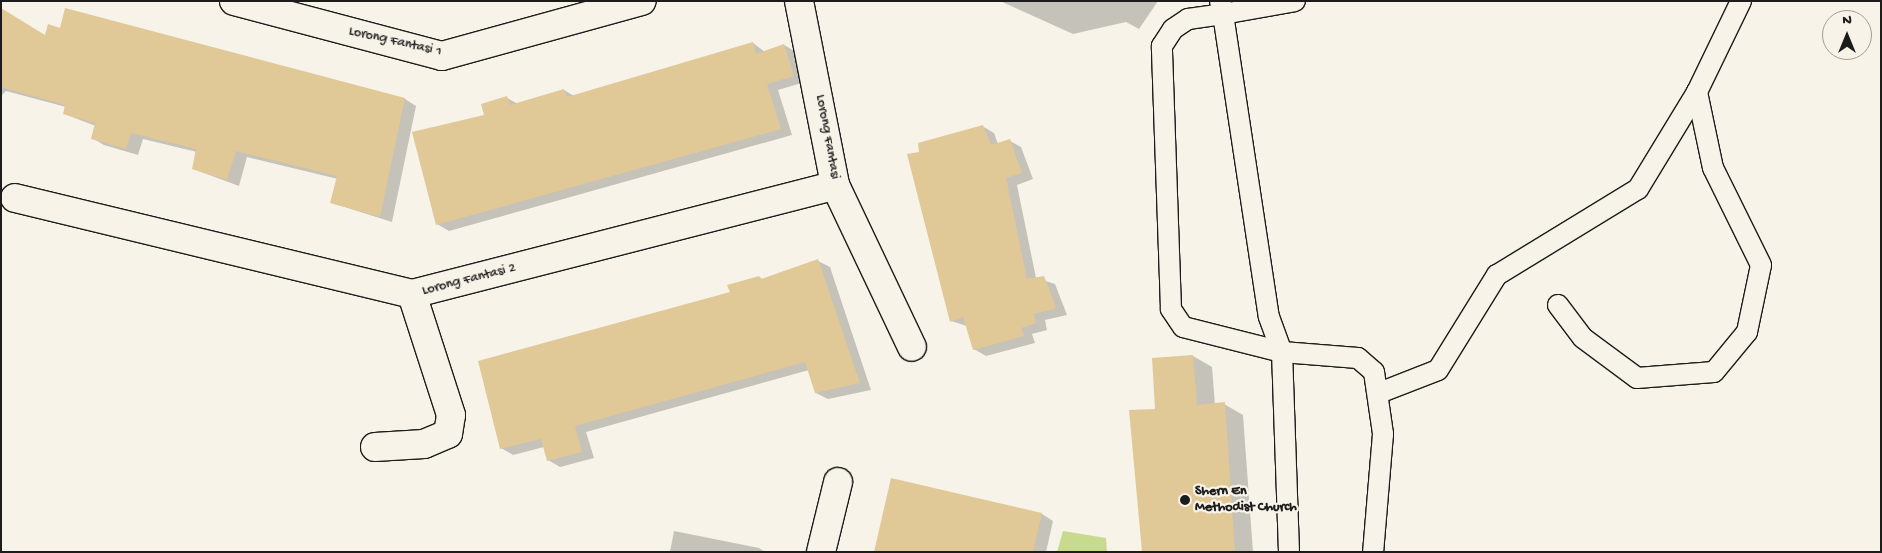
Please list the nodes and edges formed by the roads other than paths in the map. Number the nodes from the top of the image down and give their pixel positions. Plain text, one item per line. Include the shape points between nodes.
1 (234, 1) edge
2 (642, 1) edge
3 (799, 1) edge
4 (1295, 1) edge
5 (1741, 1) edge
6 (1221, 7) edge
7 (1697, 92) junction
8 (835, 185) junction
9 (15, 198) dead end
10 (412, 294) junction
11 (1558, 304) dead end
12 (912, 347) dead end
13 (1282, 352) junction
14 (1379, 393) junction
15 (375, 447) dead end
16 (838, 482) dead end
17 (821, 552) edge
18 (1289, 552) edge
19 (1373, 552) edge

1 - 2 street, Lorong Fantasi 1 via 442,56
3 - 8 street, Lorong Fantasi
4 - 6 lane
5 - 7 lane
6 - 13 lane via 1269,317
6 - 13 lane via 1188,19 1172,29 1162,46 1171,309 1183,327
7 - 11 lane via 1713,168 1761,265 1747,332 1714,372 1637,378 1583,338
7 - 14 lane via 1638,189 1497,275 1438,370
8 - 10 street, Lorong Fantasi 2
8 - 12 street, Lorong Fantasi
9 - 10 street, Lorong Fantasi 2
10 - 15 street via 451,416 448,434 424,444
13 - 14 lane via 1358,358 1374,372
13 - 18 lane
14 - 19 lane via 1383,434
16 - 17 street

